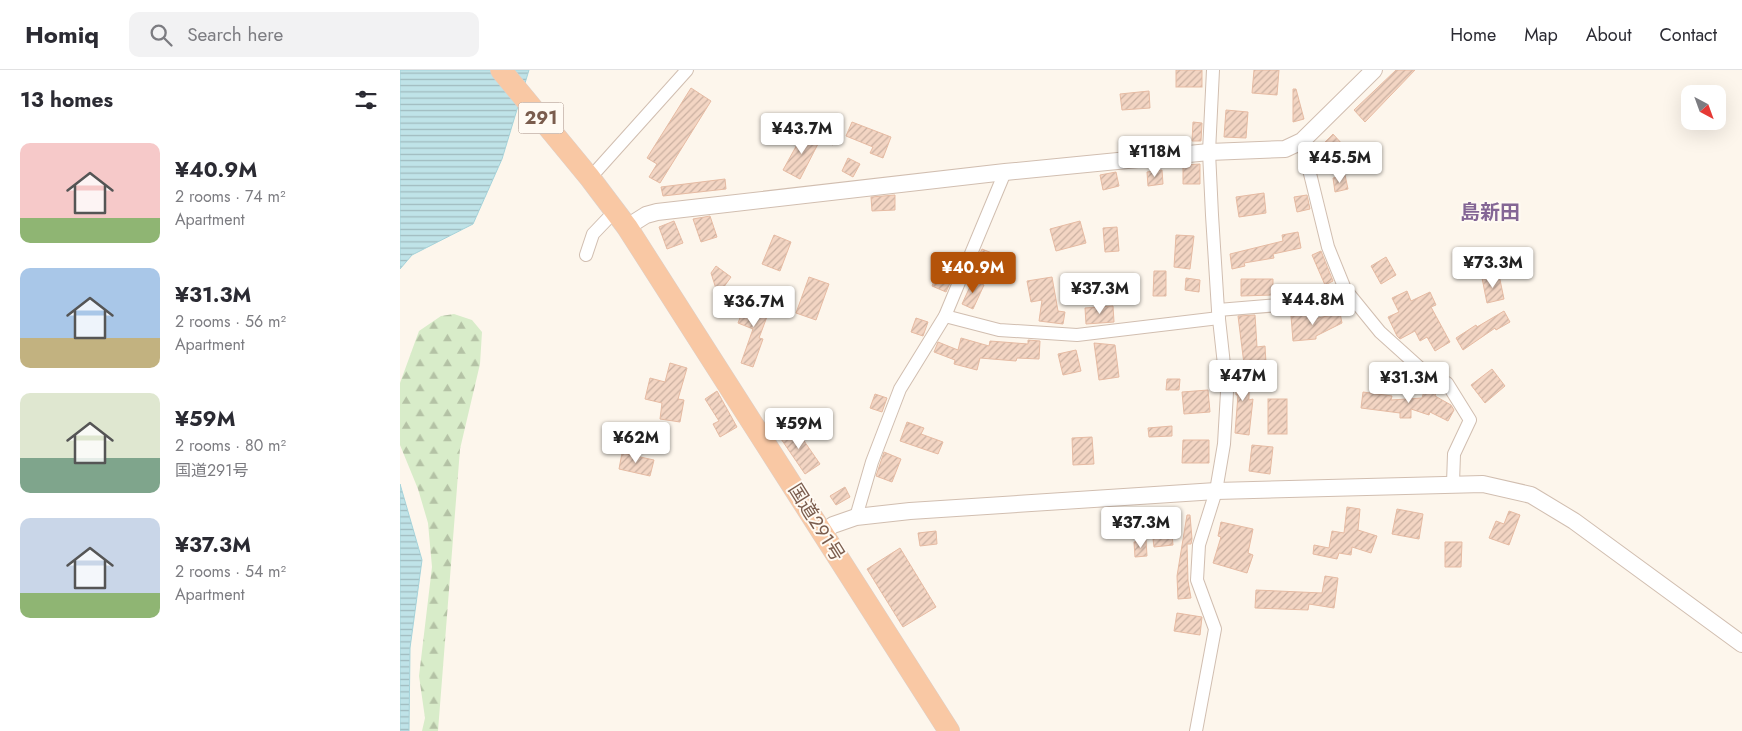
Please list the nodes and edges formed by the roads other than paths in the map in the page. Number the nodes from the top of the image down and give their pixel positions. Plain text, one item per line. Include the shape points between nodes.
1 (501, 70) edge
2 (687, 70) edge
3 (1213, 70) edge
4 (1374, 70) edge
5 (1302, 141) junction
6 (1209, 152) junction
7 (586, 172) junction
8 (1006, 172) junction
9 (621, 219) junction
10 (586, 255) dead end
11 (1345, 289) junction
12 (1219, 314) junction
13 (946, 316) junction
14 (1453, 483) junction
15 (1216, 491) junction
16 (856, 517) junction
17 (823, 532) junction
18 (1742, 644) edge
19 (949, 731) edge
20 (1196, 731) edge

1 - 7 highway, 291
2 - 7 street
3 - 6 street
4 - 5 street
5 - 6 street via 1285,149
5 - 11 street via 1328,247
6 - 8 street
6 - 12 street
7 - 9 highway, 国道291号 / 291
8 - 9 street
8 - 13 street
9 - 10 street via 594,234
9 - 17 highway, 国道291号 / 291
11 - 12 street via 1304,303
11 - 14 street via 1380,332 1420,368 1447,383 1458,398 1470,420 1454,454
12 - 13 street via 1077,336 999,330
12 - 15 street via 1228,392
13 - 16 street via 900,389 872,462
14 - 15 street
14 - 18 street via 1483,484 1531,495 1574,521
15 - 16 street via 910,510
15 - 20 street via 1199,545 1197,580 1215,629
16 - 17 street
17 - 19 highway, 国道291号 / 291

